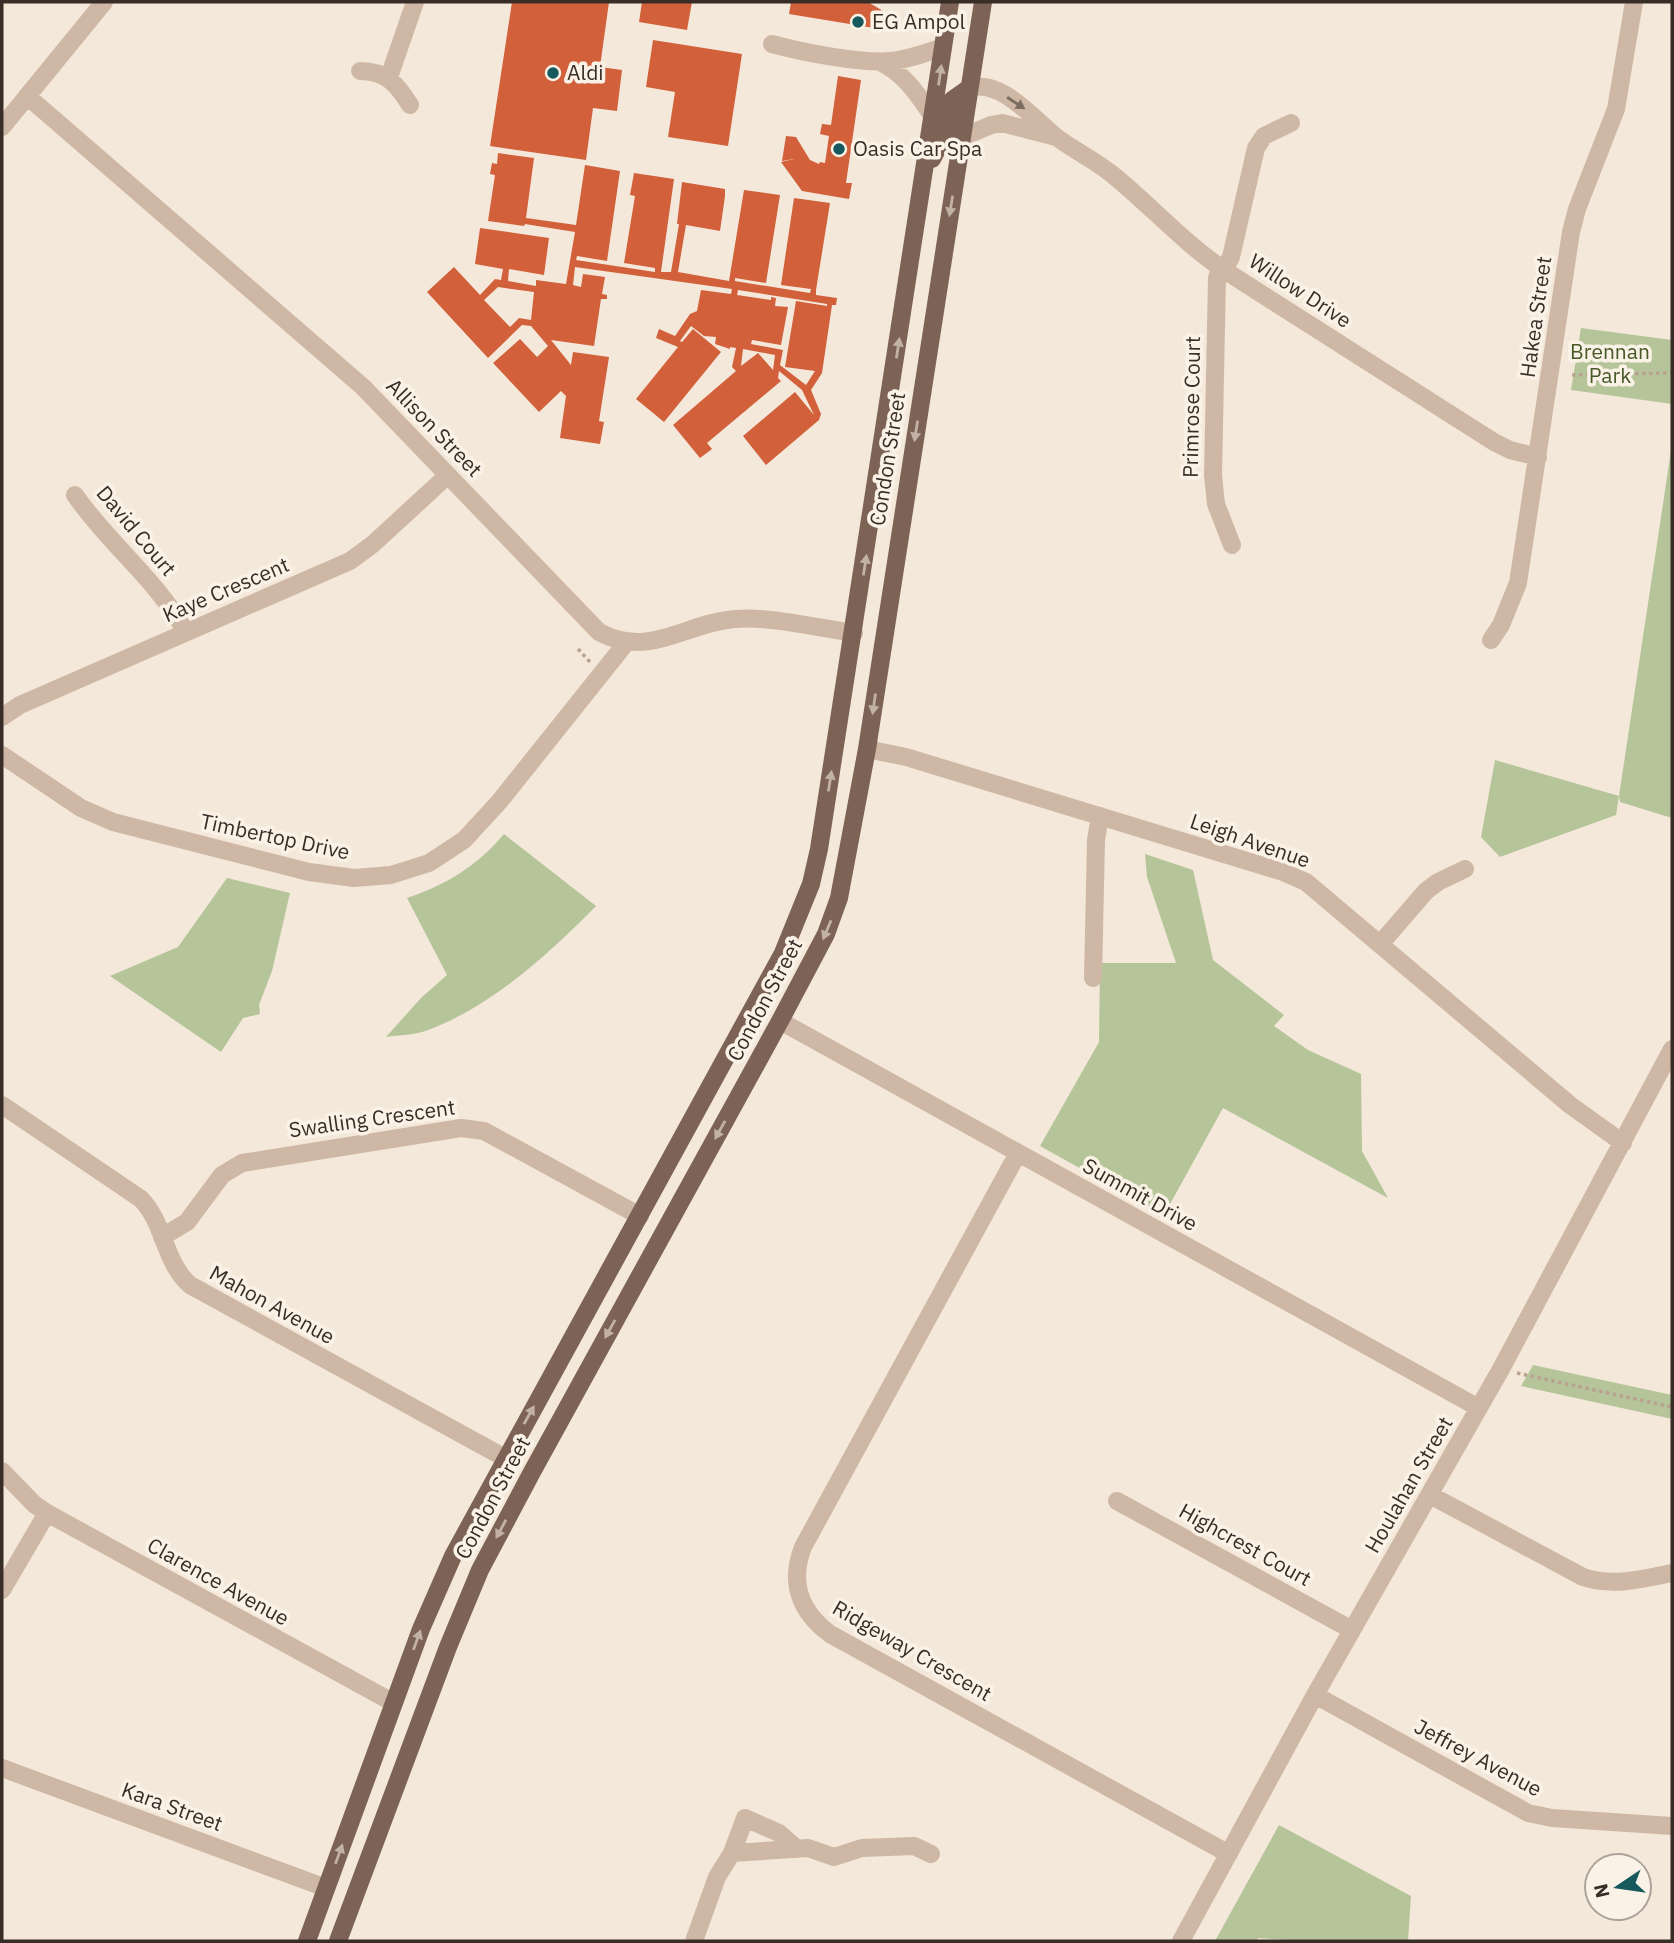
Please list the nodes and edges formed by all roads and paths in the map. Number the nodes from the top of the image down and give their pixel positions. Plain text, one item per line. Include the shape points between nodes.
1 (104, 2) edge
2 (415, 2) edge
3 (950, 2) edge
4 (983, 2) edge
5 (1634, 2) edge
6 (772, 44) dead end
7 (943, 47) junction
8 (880, 62) junction
9 (360, 71) dead end
10 (389, 77) junction
11 (969, 88) junction
12 (27, 96) junction
13 (410, 104) dead end
14 (933, 117) junction
15 (1291, 123) dead end
16 (2, 127) edge
17 (1056, 137) junction
18 (961, 138) junction
19 (925, 175) junction
20 (1222, 268) junction
21 (1672, 373) edge
22 (1572, 374) dead end
23 (1538, 457) junction
24 (448, 475) junction
25 (75, 495) dead end
26 (1232, 545) dead end
27 (185, 631) junction
28 (854, 632) junction
29 (884, 637) junction
30 (1491, 640) dead end
31 (626, 643) junction
32 (2, 717) edge
33 (867, 749) junction
34 (2, 755) edge
35 (1100, 817) junction
36 (1465, 869) dead end
37 (1381, 943) junction
38 (1093, 978) dead end
39 (780, 1021) junction
40 (1672, 1049) edge
41 (2, 1105) edge
42 (1623, 1143) junction
43 (1018, 1153) junction
44 (640, 1216) junction
45 (162, 1237) junction
46 (1501, 1369) junction
47 (1479, 1408) junction
48 (1672, 1408) edge
49 (505, 1458) junction
50 (2, 1472) edge
51 (532, 1472) junction
52 (1430, 1495) junction
53 (1117, 1500) dead end
54 (47, 1513) junction
55 (1672, 1573) edge
56 (2, 1590) edge
57 (1352, 1630) junction
58 (1315, 1695) junction
59 (394, 1703) junction
60 (423, 1715) junction
61 (2, 1768) edge
62 (1672, 1826) edge
63 (797, 1849) junction
64 (732, 1853) junction
65 (931, 1854) dead end
66 (1229, 1854) junction
67 (326, 1888) junction
68 (307, 1941) edge
69 (338, 1941) edge
70 (695, 1941) edge
71 (1181, 1941) edge

1 - 12 street
2 - 10 street
3 - 7 main road, Condon Street
4 - 11 main road, Condon Street
5 - 23 street, Hakea Street via 1616,109 1571,232
6 - 8 street
7 - 8 street
14 -> 7 main road, Condon Street
8 - 14 street via 905,79
9 - 10 street
10 - 13 street
11 -> 17 street, Willow Drive via 977,85 996,90
11 - 18 main road, Condon Street
11 - 19 main road via 952,100 944,136
12 - 16 street
12 - 24 street, Allison Street via 363,387
14 - 19 main road, Condon Street
15 - 20 street, Primrose Court via 1264,136 1256,148 1231,257
17 - 18 street, Willow Drive via 1002,123
17 - 20 street, Willow Drive via 1108,170
18 -> 29 main road, Condon Street
28 -> 19 main road, Condon Street
20 - 23 street, Willow Drive via 1494,442
20 - 26 street, Primrose Court via 1217,278 1213,475 1216,504
21 - 22 path
23 - 30 street, Hakea Street via 1517,583 1511,605
24 - 27 street, Kaye Crescent via 350,561
24 - 31 street, Allison Street via 588,623
25 - 27 street, David Court
27 - 32 street, Kaye Crescent
28 - 29 main road
28 - 31 street via 733,619 654,641
44 -> 28 main road, Condon Street via 777,964 803,907 819,849
29 -> 33 main road, Condon Street
31 - 34 street, Timbertop Drive via 472,831 429,863 391,875 354,878 309,872 113,822 80,808
33 - 35 street, Leigh Avenue
33 -> 39 main road, Condon Street via 839,898 826,934
35 - 37 street, Leigh Avenue via 1294,876
35 - 38 street
36 - 37 street via 1426,891
37 - 42 street, Leigh Avenue via 1570,1105
39 - 43 street, Summit Drive
39 -> 51 main road, Condon Street
40 - 42 street, Houlahan Street
41 - 45 street, Mahon Avenue via 132,1191 148,1206
42 - 46 street, Houlahan Street
43 - 47 street, Summit Drive
43 - 66 street, Ridgeway Crescent via 803,1547 797,1571 802,1600 816,1623 830,1634
44 - 45 street, Swalling Crescent via 484,1131 461,1128 242,1163 222,1175 187,1222
49 -> 44 main road, Condon Street
45 - 49 street, Mahon Avenue via 175,1268 190,1285
46 - 47 street, Houlahan Street
46 - 48 path
47 - 52 street, Houlahan Street
49 - 51 main road, Mahon Avenue
59 -> 49 main road, Condon Street via 436,1592
50 - 54 street, Clarence Avenue
51 -> 60 main road, Condon Street via 480,1570
52 - 55 street via 1583,1577 1627,1582
52 - 57 street, Houlahan Street
53 - 57 street, Highcrest Court
54 - 56 street
54 - 59 street, Clarence Avenue
57 - 58 street, Houlahan Street
58 - 62 street, Jeffrey Avenue via 1528,1813
58 - 66 street, Houlahan Street
59 - 60 main road, Clarence Avenue
67 -> 59 main road, Condon Street
60 - 69 main road, Condon Street
61 - 67 street, Kara Street
63 - 64 street
63 - 64 street via 779,1833 745,1818
63 - 65 street via 834,1857 862,1848 914,1846
64 - 70 street via 717,1877
66 - 71 street, Houlahan Street
67 - 68 main road, Condon Street

